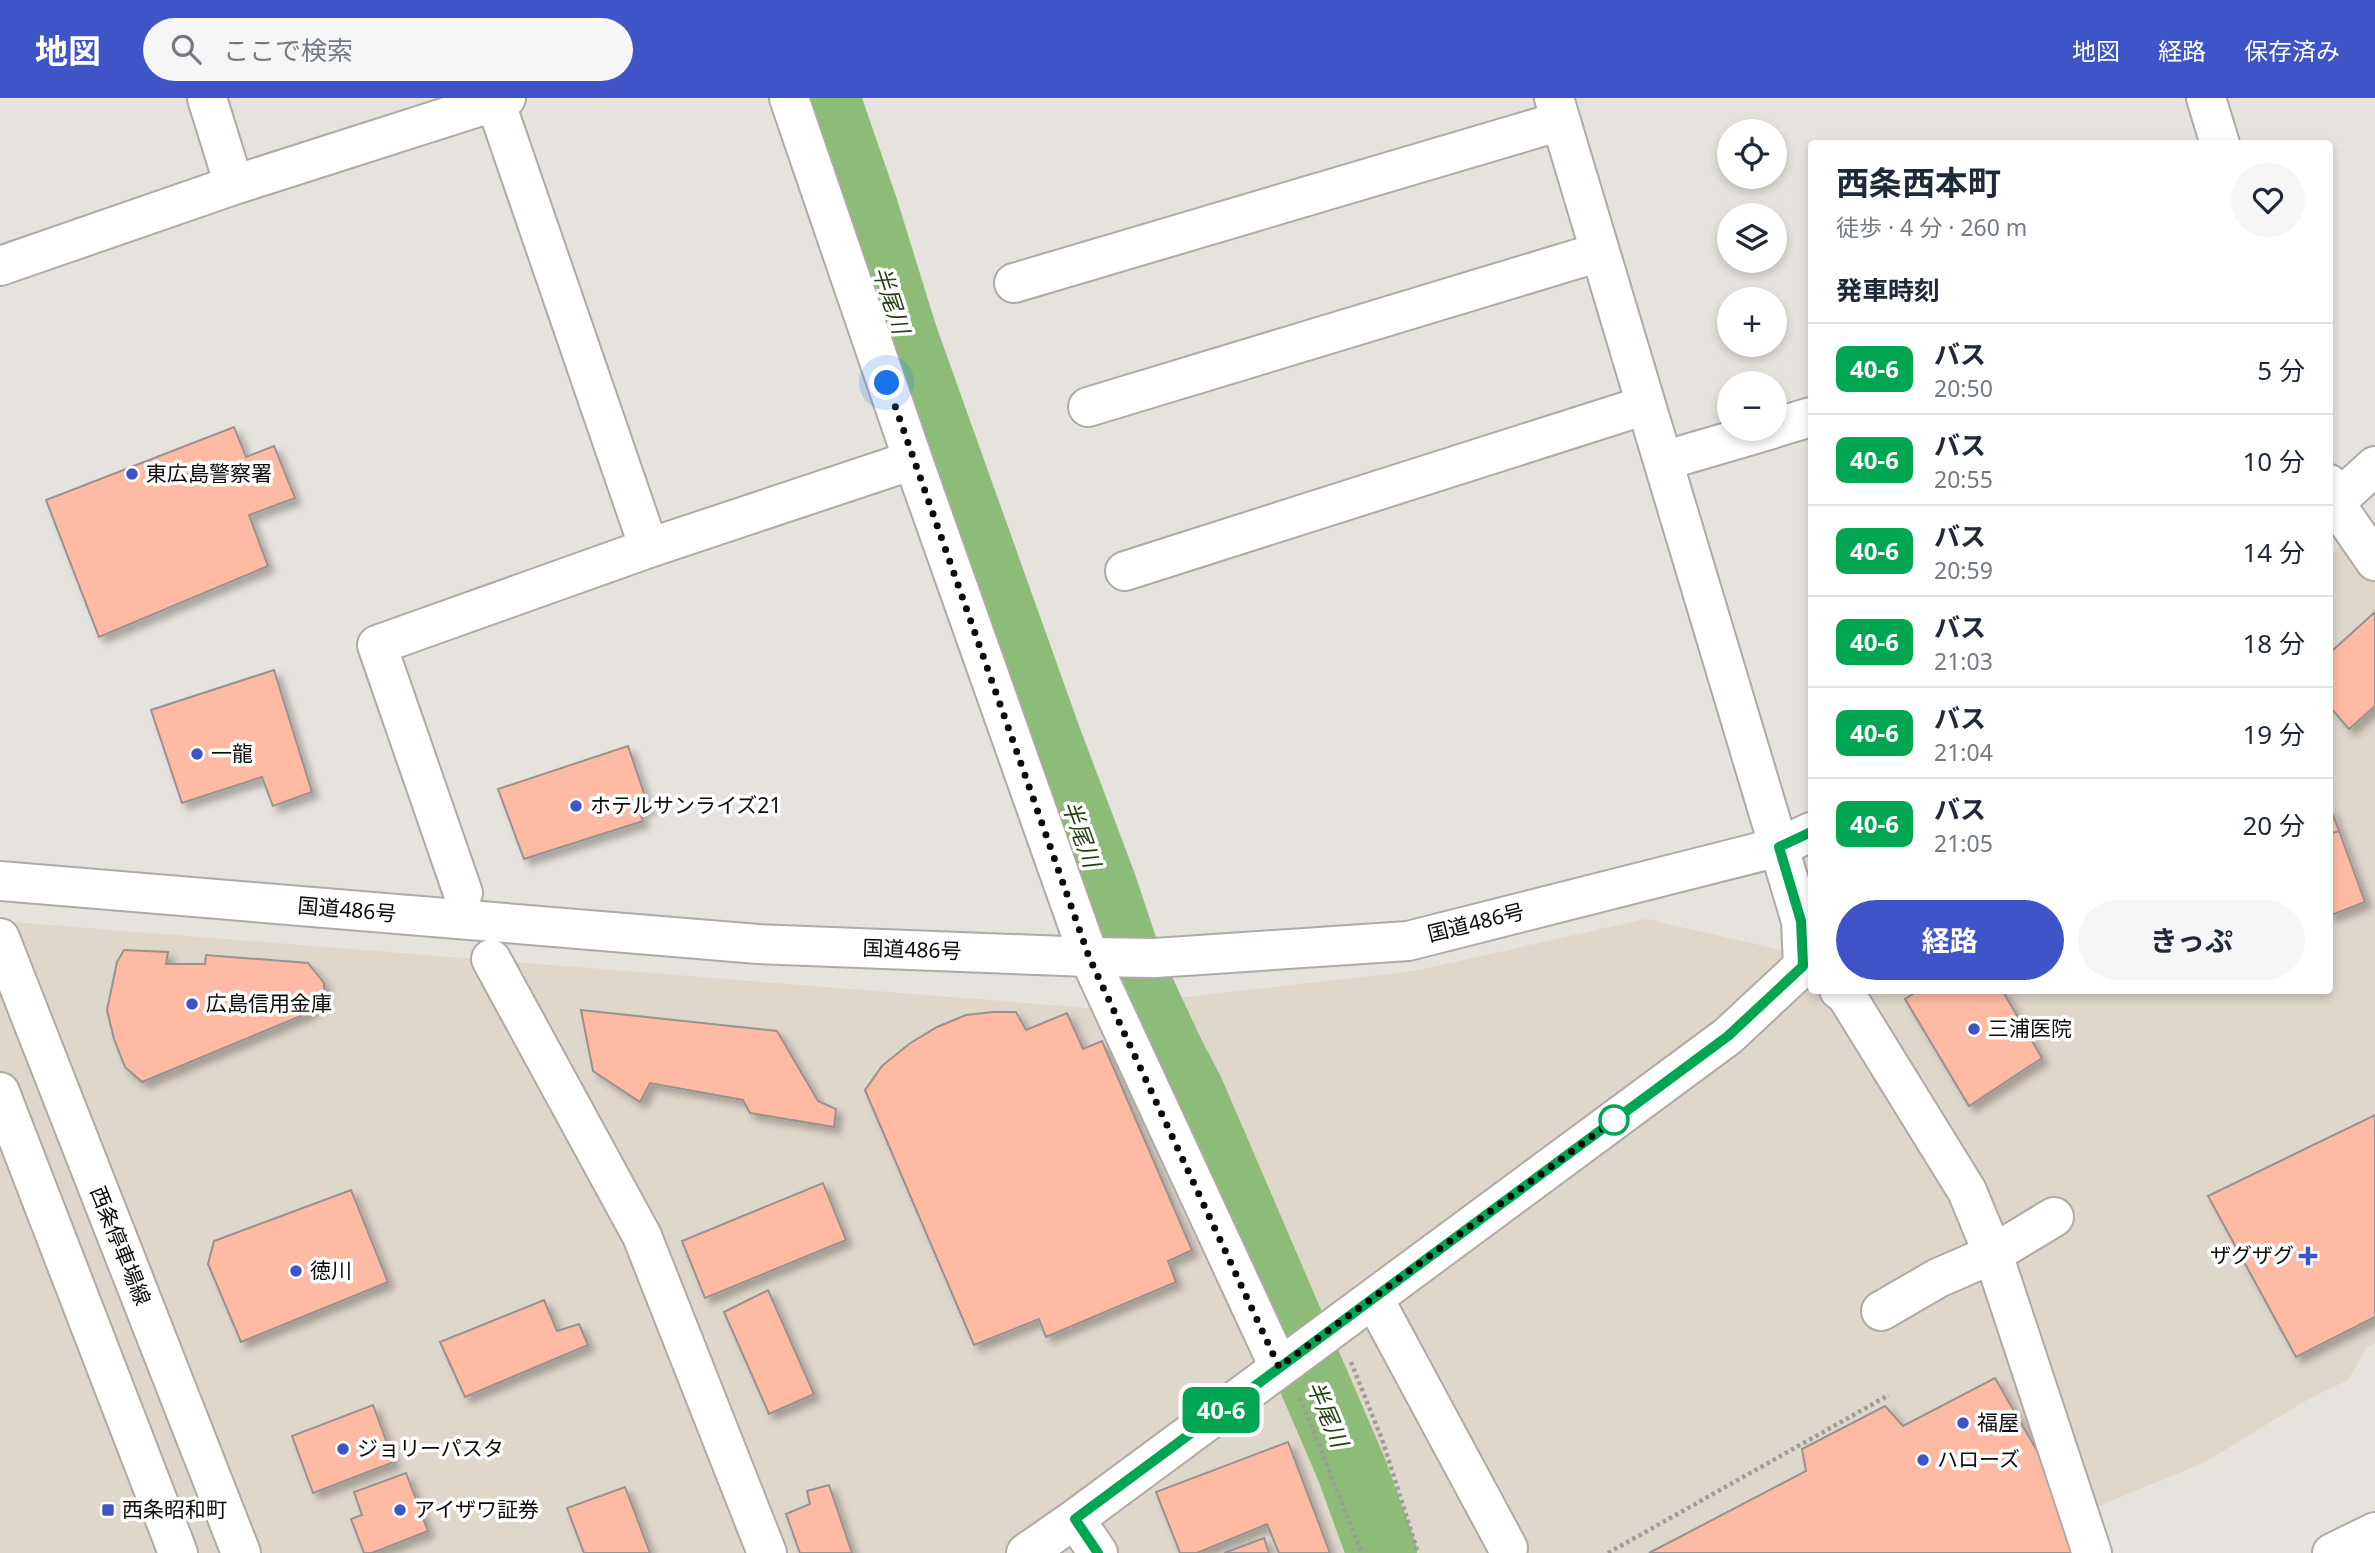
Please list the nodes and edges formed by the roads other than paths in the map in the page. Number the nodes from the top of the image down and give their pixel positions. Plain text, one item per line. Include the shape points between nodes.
1 (207, 98) edge
2 (789, 98) edge
3 (2206, 98) edge
4 (499, 99) edge
5 (1557, 109) edge
6 (2219, 140) edge
7 (234, 186) junction
8 (1600, 252) junction
9 (0, 266) edge
10 (1014, 283) dead end
11 (1646, 405) junction
12 (1088, 407) dead end
13 (1808, 418) edge
14 (1787, 424) edge
15 (1730, 441) edge
16 (913, 460) junction
17 (1663, 461) junction
18 (2375, 466) edge
19 (2333, 497) edge
20 (2333, 501) edge
21 (649, 548) junction
22 (2375, 561) edge
23 (1125, 571) dead end
24 (1795, 839) edge
25 (0, 881) edge
26 (463, 893) dead end
27 (0, 938) edge
28 (1089, 957) junction
29 (491, 959) dead end
30 (1807, 969) edge
31 (1845, 994) edge
32 (0, 1092) edge
33 (2054, 1217) dead end
34 (1993, 1254) junction
35 (1881, 1311) dead end
36 (1356, 1324) junction
37 (1288, 1378) junction
38 (1075, 1519) junction
39 (2375, 1532) edge
40 (1508, 1548) dead end
41 (178, 1553) edge
42 (241, 1553) edge
43 (767, 1553) edge
44 (1026, 1553) edge
45 (1098, 1553) edge
46 (2091, 1553) edge
47 (2332, 1553) edge

1 - 7 main road
2 - 16 main road
3 - 6 main road
4 - 7 main road
4 - 21 main road
5 - 8 main road
5 - 10 main road
7 - 9 main road
8 - 11 main road
8 - 12 main road
11 - 17 main road
11 - 23 main road
13 - 14 main road
15 - 17 main road
16 - 21 main road
16 - 28 main road
17 - 24 main road
18 - 19 main road
20 - 22 main road
21 - 26 main road via 377,645
24 - 28 main road, 国道486号 via 1408,940 1155,958
24 - 30 main road
25 - 28 main road, 国道486号 via 758,944
27 - 42 main road, 西条停車場線
28 - 37 main road
29 - 43 main road via 642,1236
30 - 36 main road via 1728,1036
31 - 34 main road via 1967,1191
32 - 41 main road
33 - 34 main road
34 - 35 main road via 1938,1278
34 - 46 main road
36 - 37 main road
36 - 40 main road
37 - 38 main road via 1239,1397
38 - 44 main road
38 - 45 main road
39 - 47 main road

